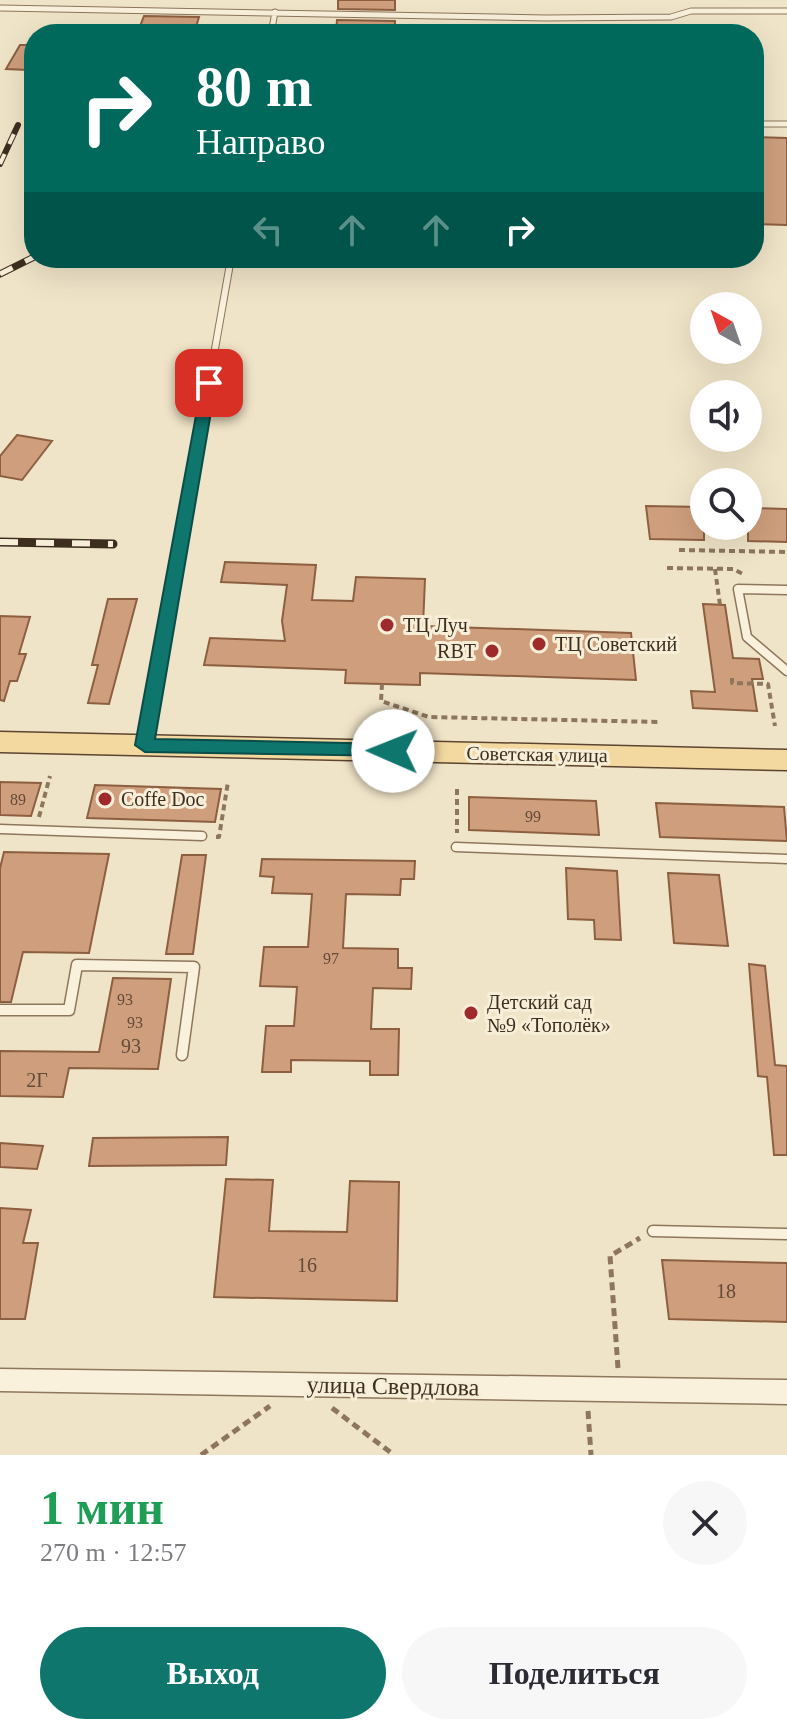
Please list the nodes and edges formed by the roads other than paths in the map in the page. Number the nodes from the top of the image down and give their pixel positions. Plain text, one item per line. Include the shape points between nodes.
1 (92, 0) edge
2 (0, 8) edge
3 (86, 9) junction
4 (787, 11) edge
5 (275, 12) junction
6 (273, 24) edge
7 (764, 124) edge
8 (787, 124) edge
9 (229, 268) edge
10 (787, 590) edge
11 (787, 671) edge
12 (0, 742) edge
13 (145, 745) junction
14 (787, 760) edge
15 (0, 829) edge
16 (202, 836) road end
17 (456, 847) road end
18 (787, 859) edge
19 (0, 1010) edge
20 (182, 1055) dead end
21 (653, 1231) road end
22 (787, 1234) edge
23 (0, 1380) edge
24 (787, 1392) edge

1 - 3 lane
2 - 3 lane
3 - 5 lane
4 - 5 lane via 545,18
5 - 6 lane
7 - 8 lane
9 - 13 lane
10 - 11 lane via 738,589 747,637
12 - 13 main road, Советская улица
13 - 14 main road, Советская улица
15 - 16 lane
17 - 18 lane
19 - 20 lane via 69,1010 77,965 194,967
21 - 22 lane
23 - 24 street, улица Свердлова

